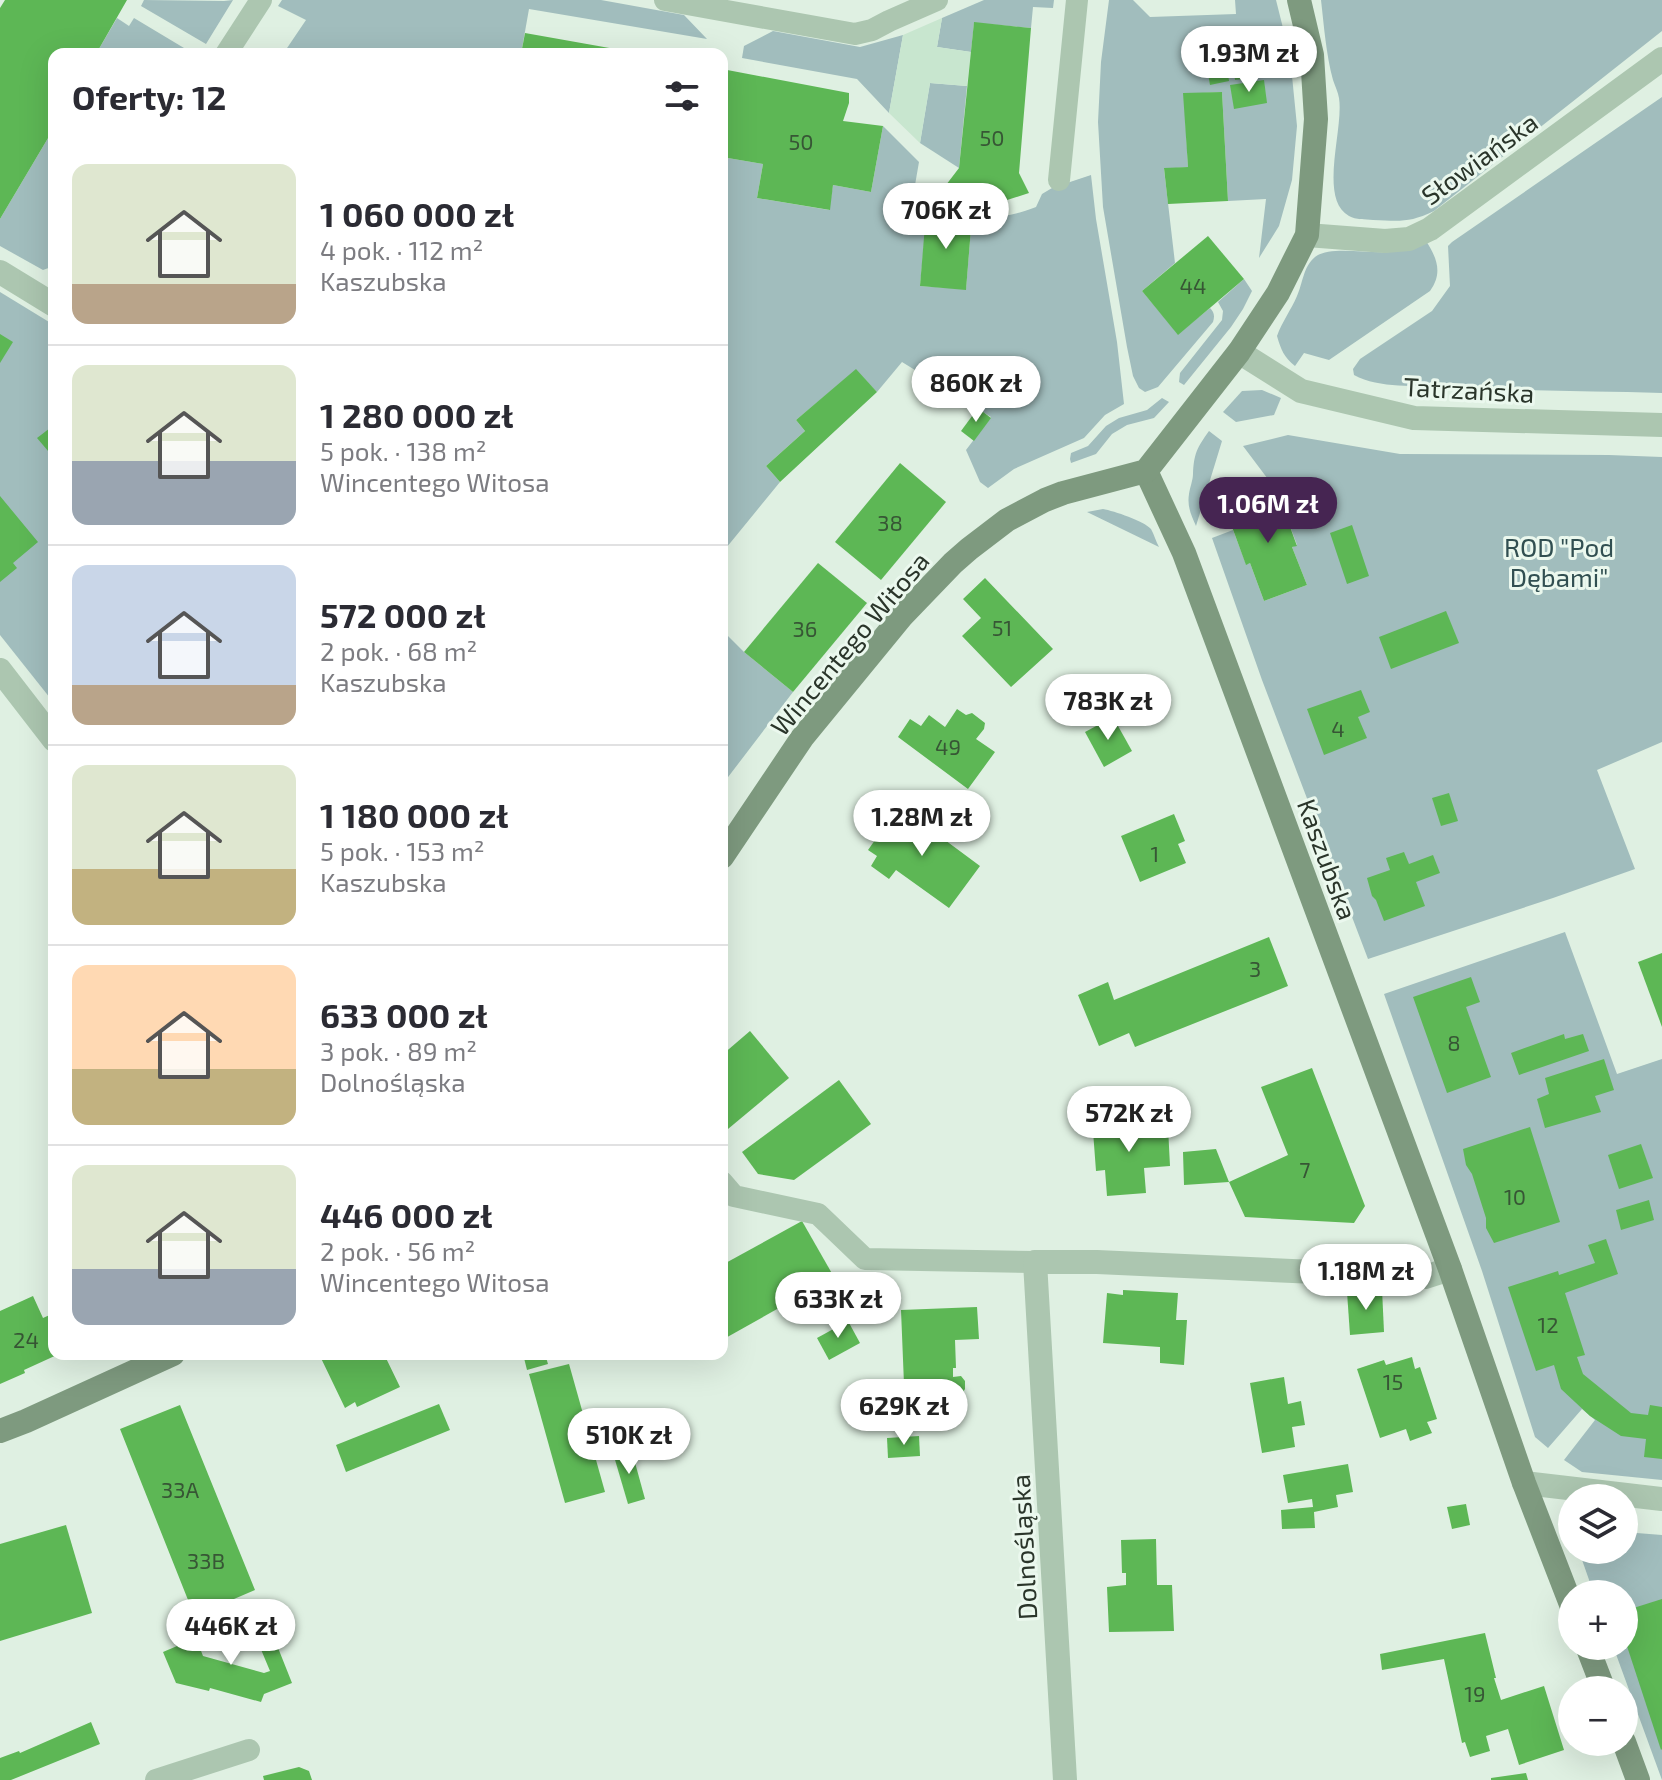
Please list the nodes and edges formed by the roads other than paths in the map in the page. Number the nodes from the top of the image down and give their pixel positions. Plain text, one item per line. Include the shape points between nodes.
1 (261, 0) edge
2 (665, 0) edge
3 (1077, 0) edge
4 (1299, 0) edge
5 (931, 1) edge
6 (230, 48) edge
7 (1662, 59) edge
8 (1059, 180) dead end
9 (1307, 235) junction
10 (0, 272) edge
11 (48, 301) edge
12 (1239, 352) junction
13 (1662, 425) edge
14 (1146, 471) junction
15 (0, 670) edge
16 (48, 732) edge
17 (728, 848) edge
18 (728, 1189) edge
19 (1035, 1262) junction
20 (1450, 1269) junction
21 (160, 1360) edge
22 (0, 1431) edge
23 (1524, 1483) junction
24 (1662, 1499) edge
25 (1562, 1580) edge
26 (249, 1750) dead end
27 (1629, 1756) edge
28 (156, 1780) edge
29 (1065, 1780) edge
30 (1638, 1780) edge

1 - 6 lane
2 - 5 lane via 855,34
3 - 8 lane
4 - 9 street via 1312,55 1316,119
7 - 9 street, Słowiańska via 1430,229 1409,239 1385,241
9 - 12 street via 1278,293
10 - 11 street
12 - 13 street, Tatrzańska via 1301,391 1414,418
12 - 14 street
14 - 17 street, Wincentego Witosa via 1045,500 969,549 902,616 802,738
14 - 20 street, Kaszubska via 1184,553
15 - 16 street
18 - 19 lane via 734,1196 818,1214 865,1259
19 - 20 street via 1425,1277
19 - 29 street, Dolnośląska
20 - 23 street, Kaszubska
21 - 22 street
23 - 24 street
23 - 25 street, Kaszubska
26 - 28 lane
27 - 30 street

